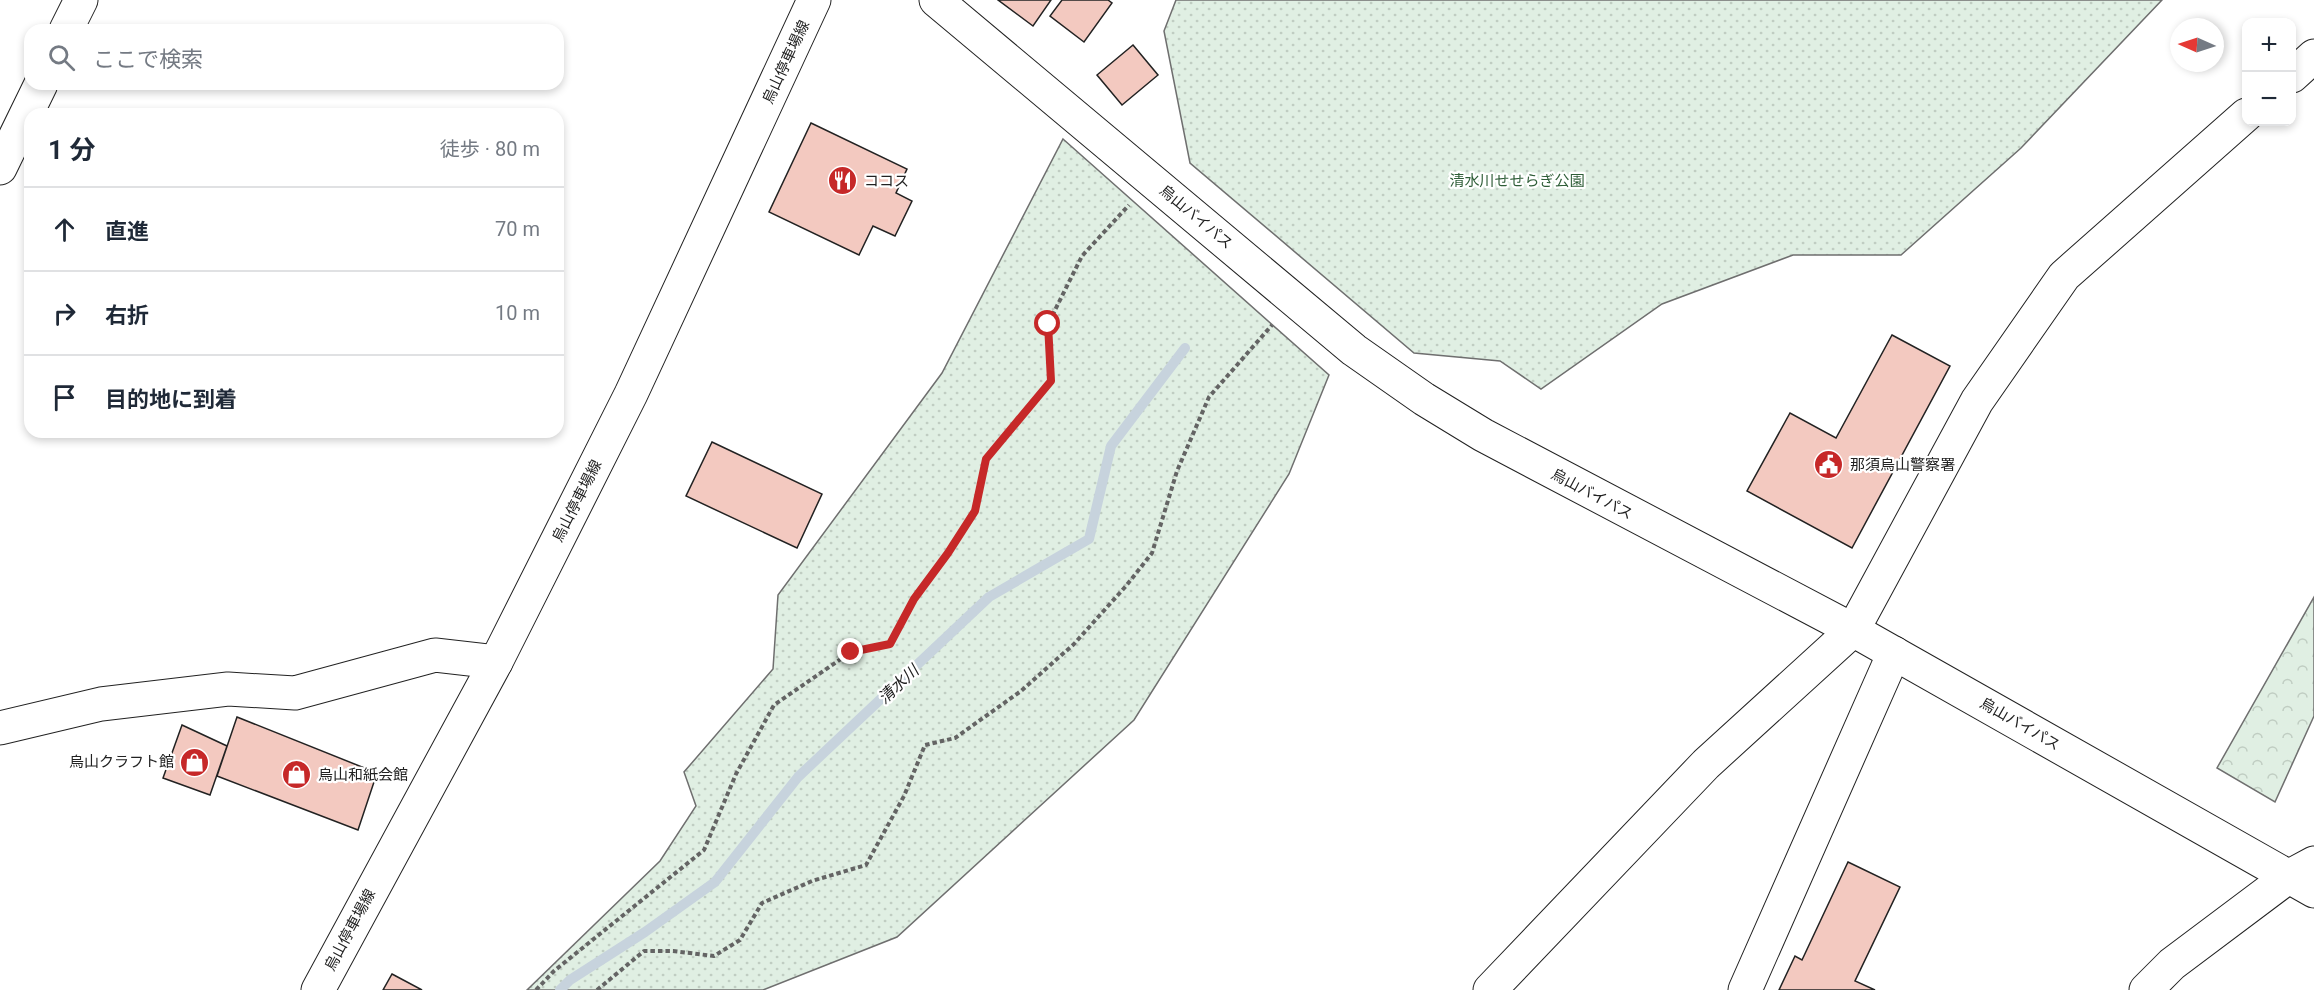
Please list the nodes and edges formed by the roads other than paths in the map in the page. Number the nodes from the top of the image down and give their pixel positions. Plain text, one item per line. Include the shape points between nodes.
1 (81, 0) edge
2 (814, 0) edge
3 (936, 0) edge
4 (69, 24) edge
5 (2314, 56) edge
6 (2296, 72) edge
7 (38, 90) edge
8 (29, 108) edge
9 (24, 119) edge
10 (2242, 119) edge
11 (0, 168) edge
12 (1853, 630) junction
13 (1894, 653) junction
14 (496, 662) junction
15 (0, 728) edge
16 (2305, 877) edge
17 (318, 990) edge
18 (1490, 990) edge
19 (1745, 990) edge
20 (2146, 990) edge

1 - 4 main road
2 - 14 main road, 烏山停車場線 via 631,394
3 - 12 main road, 烏山バイパス via 1354,350 1424,399 1483,435
5 - 6 main road
7 - 8 main road
9 - 11 main road
10 - 12 main road via 2064,276 1977,401
12 - 13 main road, 烏山バイパス
12 - 18 main road via 1706,764
13 - 16 main road, 烏山バイパス
13 - 19 main road
14 - 15 main road via 435,655 295,693 228,689 101,704
14 - 17 main road, 烏山停車場線
16 - 20 main road via 2172,964

